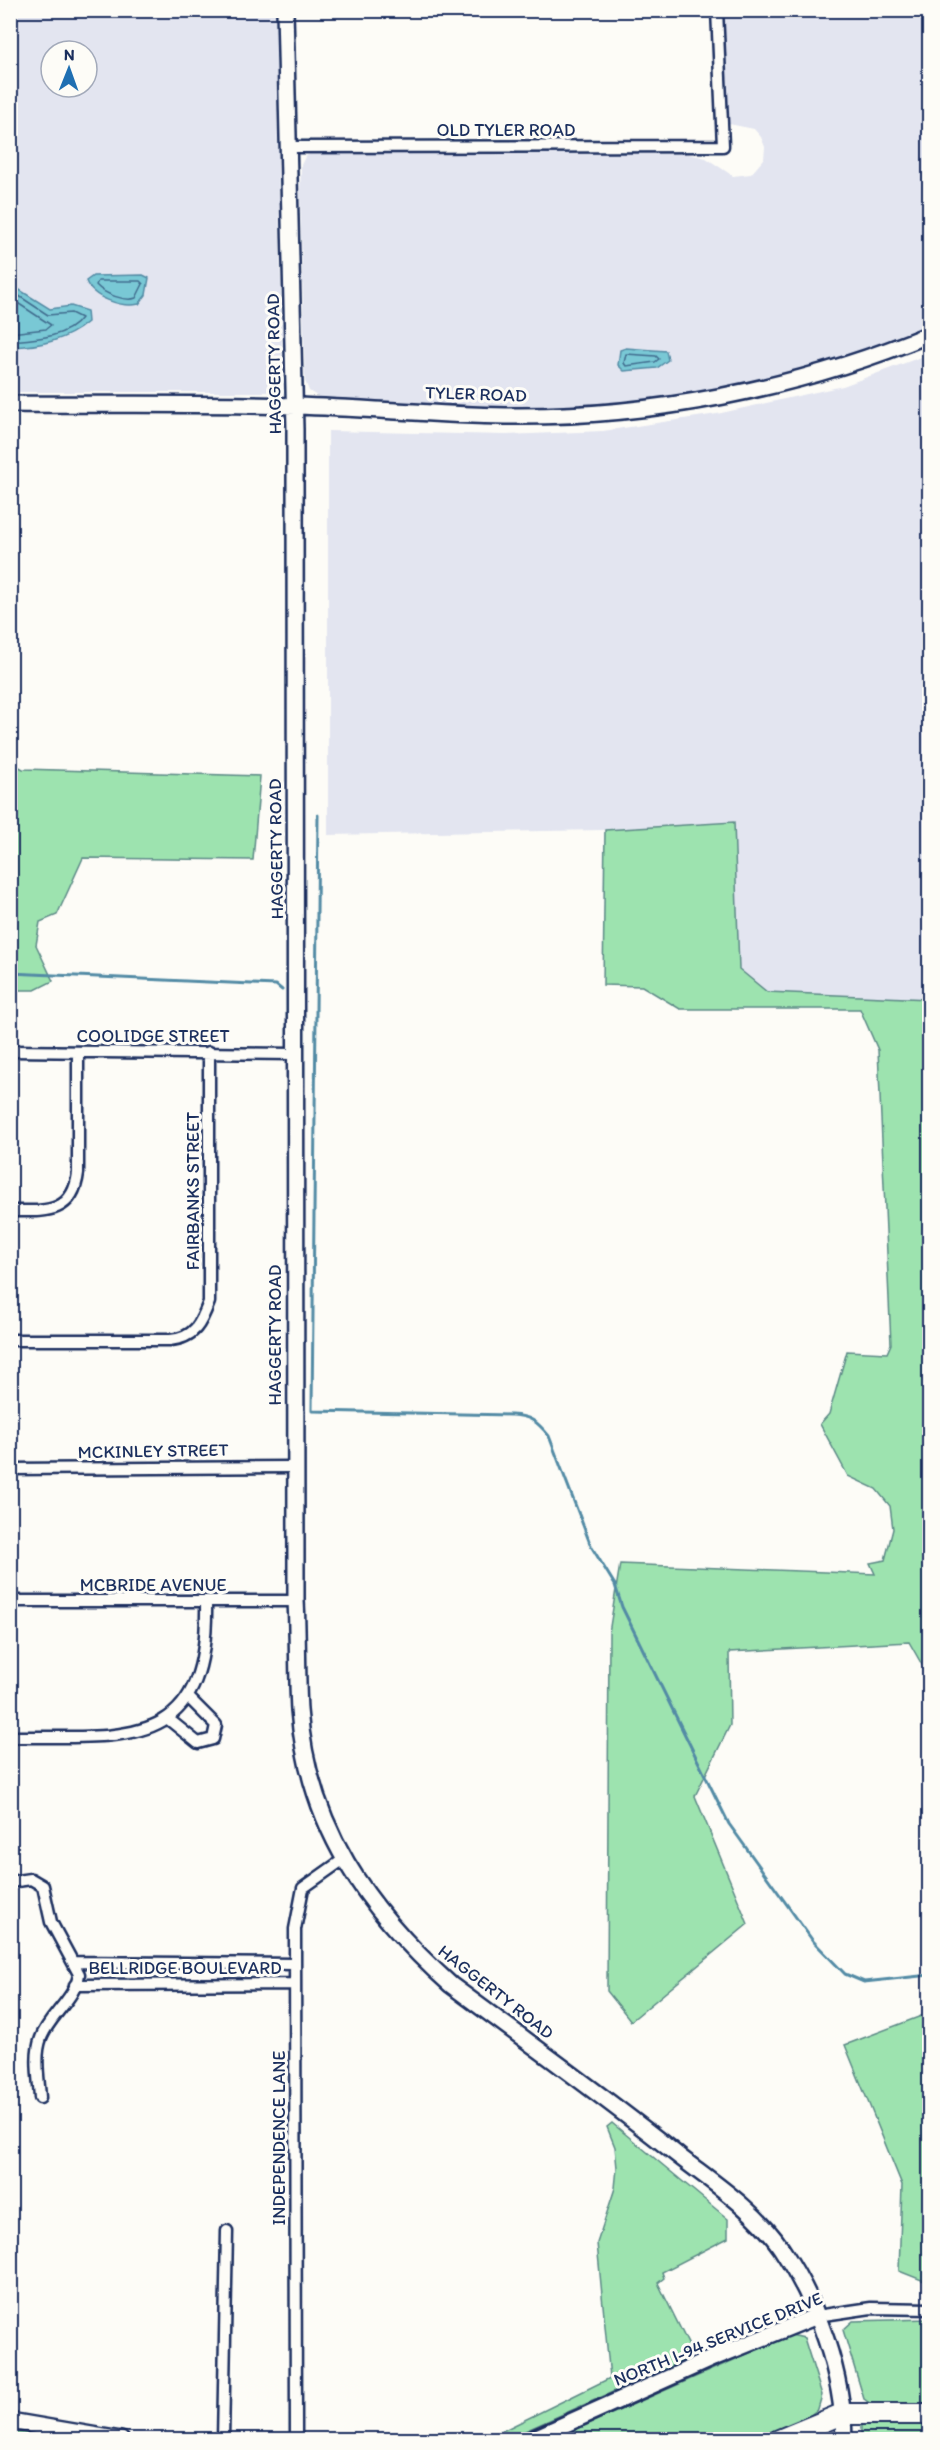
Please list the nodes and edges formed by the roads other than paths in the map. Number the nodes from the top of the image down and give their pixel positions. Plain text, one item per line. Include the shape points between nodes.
1 (285, 10) edge
2 (717, 10) edge
3 (289, 147) junction
4 (930, 334) edge
5 (10, 404) edge
6 (294, 406) junction
7 (10, 1051) edge
8 (78, 1052) junction
9 (209, 1052) junction
10 (295, 1054) junction
11 (10, 1211) edge
12 (10, 1340) edge
13 (295, 1467) junction
14 (10, 1469) edge
15 (10, 1601) edge
16 (296, 1601) junction
17 (206, 1602) junction
18 (188, 1697) junction
19 (167, 1718) junction
20 (10, 1737) edge
21 (344, 1859) junction
22 (10, 1882) edge
23 (295, 1964) junction
24 (76, 1966) junction
25 (295, 1984) junction
26 (75, 1985) junction
27 (40, 2098) dead end
28 (227, 2231) dead end
29 (930, 2308) edge
30 (817, 2316) junction
31 (842, 2414) junction
32 (930, 2414) edge
33 (10, 2421) edge
34 (121, 2439) edge
35 (223, 2439) edge
36 (296, 2439) edge
37 (530, 2439) edge
38 (779, 2439) edge
39 (844, 2439) edge

1 - 3 main road, HAGGERTY ROAD
2 - 3 street, OLD TYLER ROAD via 723,146
3 - 6 main road, HAGGERTY ROAD
4 - 6 main road, TYLER ROAD via 798,378 631,409 505,416
5 - 6 main road, TYLER ROAD
6 - 10 main road, HAGGERTY ROAD
7 - 8 street, COOLIDGE STREET
8 - 9 street, COOLIDGE STREET
8 - 11 street via 75,1189 68,1201 51,1210
9 - 10 street, COOLIDGE STREET
9 - 12 street, FAIRBANKS STREET via 209,1299 198,1327 190,1335 170,1340
10 - 13 main road, HAGGERTY ROAD
13 - 14 street, MCKINLEY STREET
13 - 16 main road, HAGGERTY ROAD
15 - 17 street, MCBRIDE AVENUE
16 - 17 street, MCBRIDE AVENUE
16 - 21 main road, HAGGERTY ROAD via 299,1711 305,1752 320,1806
17 - 18 street via 201,1670
18 - 19 street
18 - 19 street via 216,1725 213,1739 198,1743
19 - 20 street via 123,1736
21 - 23 street, INDEPENDENCE LANE via 303,1888 296,1914
21 - 30 main road, HAGGERTY ROAD via 389,1924 443,1978 635,2121 759,2223 781,2248
22 - 24 street via 30,1879 43,1886 51,1922
23 - 24 street, BELLRIDGE BOULEVARD
23 - 25 street, INDEPENDENCE LANE
24 - 26 street via 79,1979
25 - 26 street, BELLRIDGE BOULEVARD
25 - 36 street, INDEPENDENCE LANE
26 - 27 street via 42,2036 38,2051
28 - 35 street
29 - 30 street, NORTH I-94 SERVICE DRIVE via 870,2308
30 - 31 main road, HAGGERTY ROAD via 827,2343
30 - 37 main road, NORTH I-94 SERVICE DRIVE
31 - 32 highway
31 - 38 highway
31 - 39 main road, HAGGERTY ROAD
33 - 34 main road

